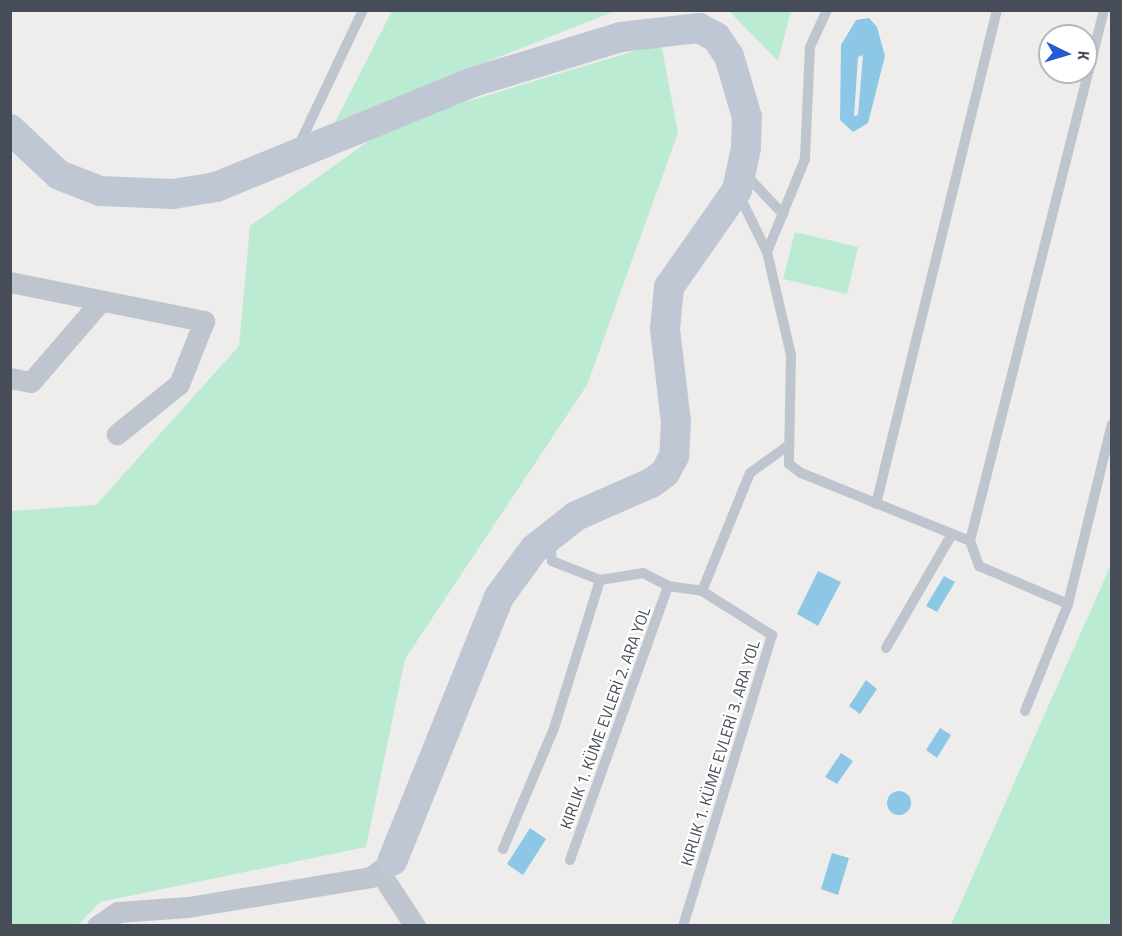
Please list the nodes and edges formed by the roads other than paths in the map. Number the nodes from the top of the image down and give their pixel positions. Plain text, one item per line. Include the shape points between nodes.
1 (363, 10) edge
2 (827, 10) edge
3 (998, 10) edge
4 (1104, 10) edge
5 (10, 129) edge
6 (294, 155) junction
7 (739, 180) junction
8 (783, 214) junction
9 (767, 252) junction
10 (10, 282) edge
11 (100, 302) junction
12 (10, 378) edge
13 (1112, 424) edge
14 (117, 434) dead end
15 (786, 447) junction
16 (876, 504) junction
17 (952, 534) junction
18 (549, 536) junction
19 (970, 541) junction
20 (600, 580) junction
21 (668, 586) junction
22 (702, 591) junction
23 (1068, 604) junction
24 (886, 648) dead end
25 (1025, 711) dead end
26 (502, 849) dead end
27 (570, 860) dead end
28 (386, 866) junction
29 (97, 926) edge
30 (415, 926) edge
31 (683, 926) edge

1 - 6 lane
2 - 8 lane via 810,47 805,159
3 - 16 lane
4 - 19 lane
5 - 6 street via 59,175 132,195 216,187
6 - 7 street via 473,82 621,36 680,26 716,38 729,56 747,117
7 - 8 lane
7 - 9 lane
7 - 18 street via 669,287 665,329 677,439 665,473 576,516
8 - 9 lane
9 - 15 lane via 791,355 793,408
10 - 11 street
11 - 12 street via 31,382
11 - 14 street via 204,321 179,384
13 - 23 lane
15 - 16 lane via 789,464 801,473
15 - 22 lane via 750,472
16 - 17 lane
17 - 19 lane
17 - 24 lane
18 - 20 lane via 552,561
18 - 28 street via 534,549 499,597
19 - 23 lane via 979,566
20 - 21 lane, KIRLIK 1. KÜME EVLERİ 3. ARA YOL via 643,573
20 - 26 lane via 554,728
21 - 22 lane, KIRLIK 1. KÜME EVLERİ 3. ARA YOL
21 - 27 lane, KIRLIK 1. KÜME EVLERİ 2. ARA YOL
22 - 31 lane, KIRLIK 1. KÜME EVLERİ 3. ARA YOL via 772,636
23 - 25 lane
28 - 29 street via 371,878 188,907 118,912
28 - 30 street

